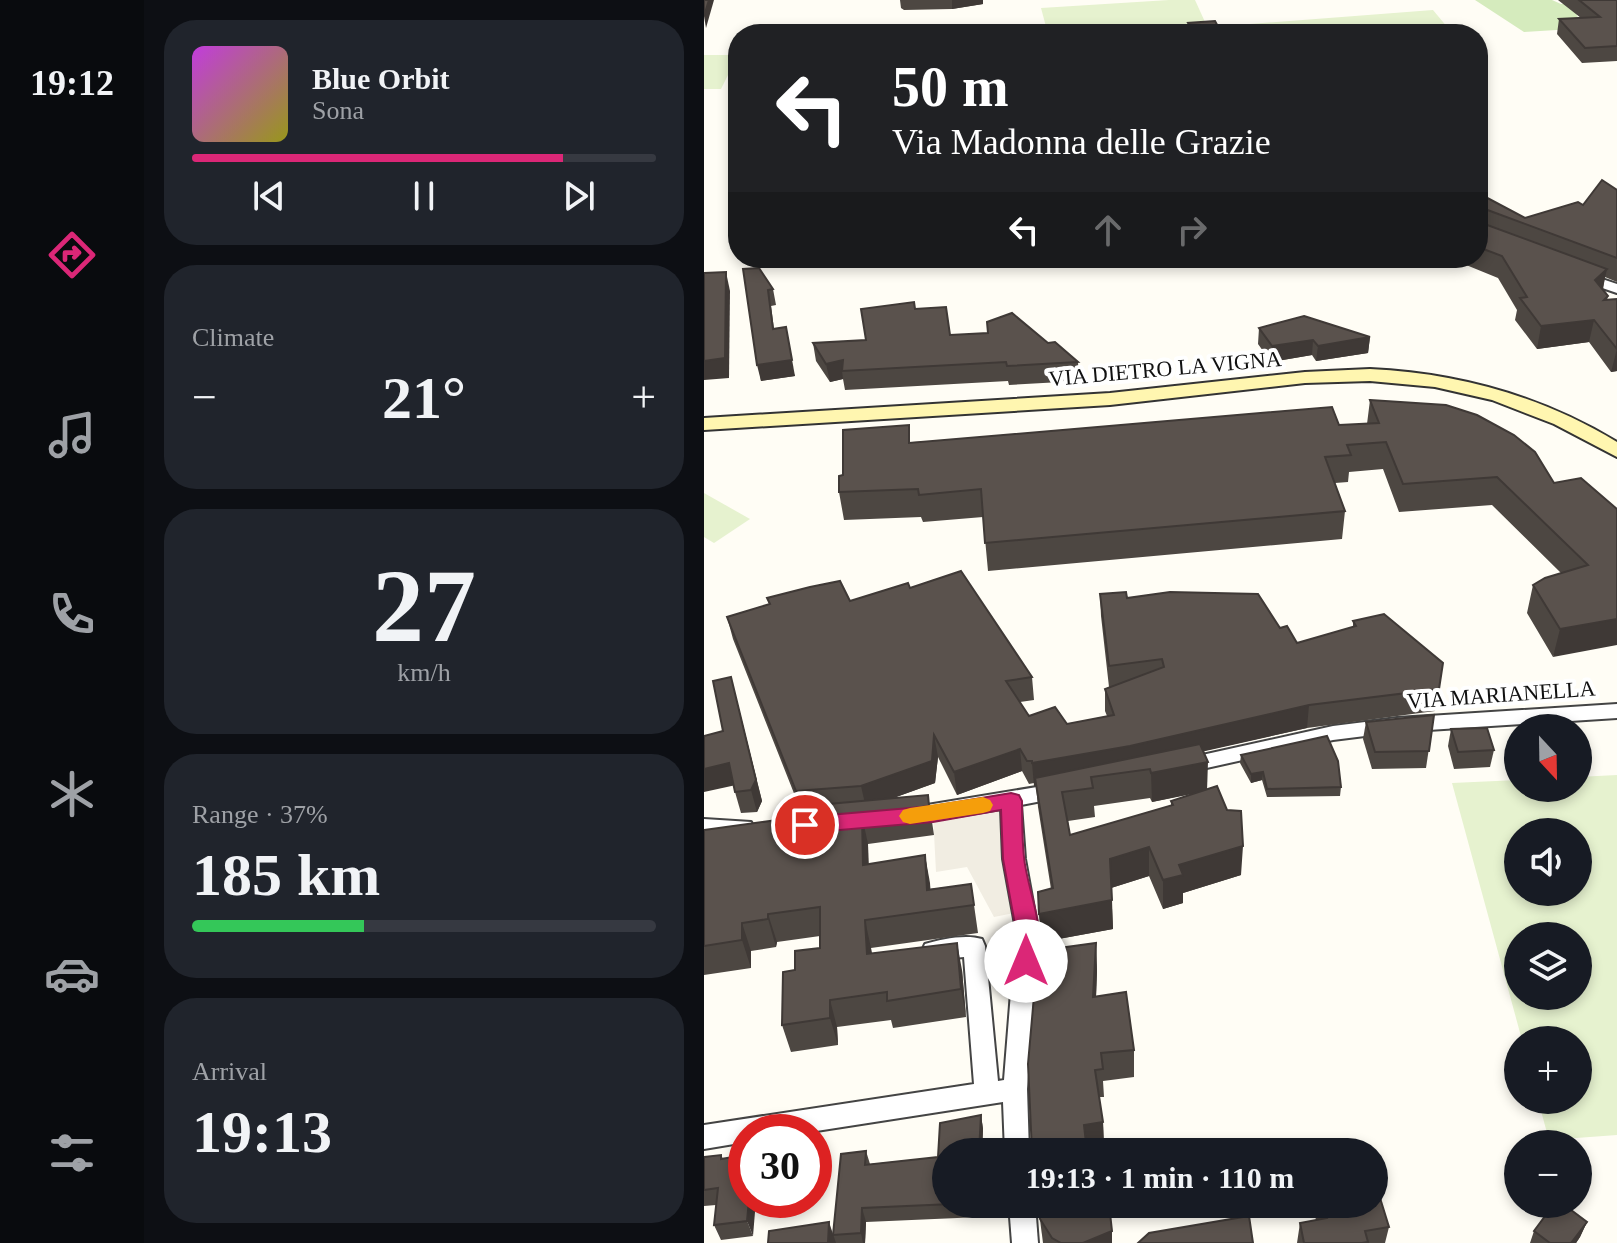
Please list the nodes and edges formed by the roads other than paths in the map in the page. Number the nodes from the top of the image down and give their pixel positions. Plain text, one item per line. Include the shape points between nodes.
1 (1560, 269) edge
2 (1617, 289) edge
3 (704, 413) edge
4 (704, 424) edge
5 (1617, 436) edge
6 (1617, 451) edge
7 (1617, 711) edge
8 (1166, 770) edge
9 (1077, 788) edge
10 (1011, 801) junction
11 (889, 817) edge
12 (704, 827) edge
13 (766, 827) edge
14 (923, 952) edge
15 (1015, 1089) junction
16 (987, 1093) junction
17 (704, 1137) edge
18 (1017, 1138) edge
19 (1023, 1218) edge
20 (1025, 1243) edge

1 - 2 street
3 - 5 street, VIA DIETRO LA VIGNA via 1129,387 1354,365 1457,374 1504,386
4 - 6 street, VIA DIETRO LA VIGNA via 1131,398 1370,375 1428,379 1488,393 1554,416
7 - 8 street, VIA MARIANELLA via 1333,733
9 - 10 street
10 - 11 street
10 - 15 street via 1014,859 1027,930
12 - 13 street
14 - 16 street via 974,946
15 - 16 street
15 - 18 street
16 - 17 street
19 - 20 street

